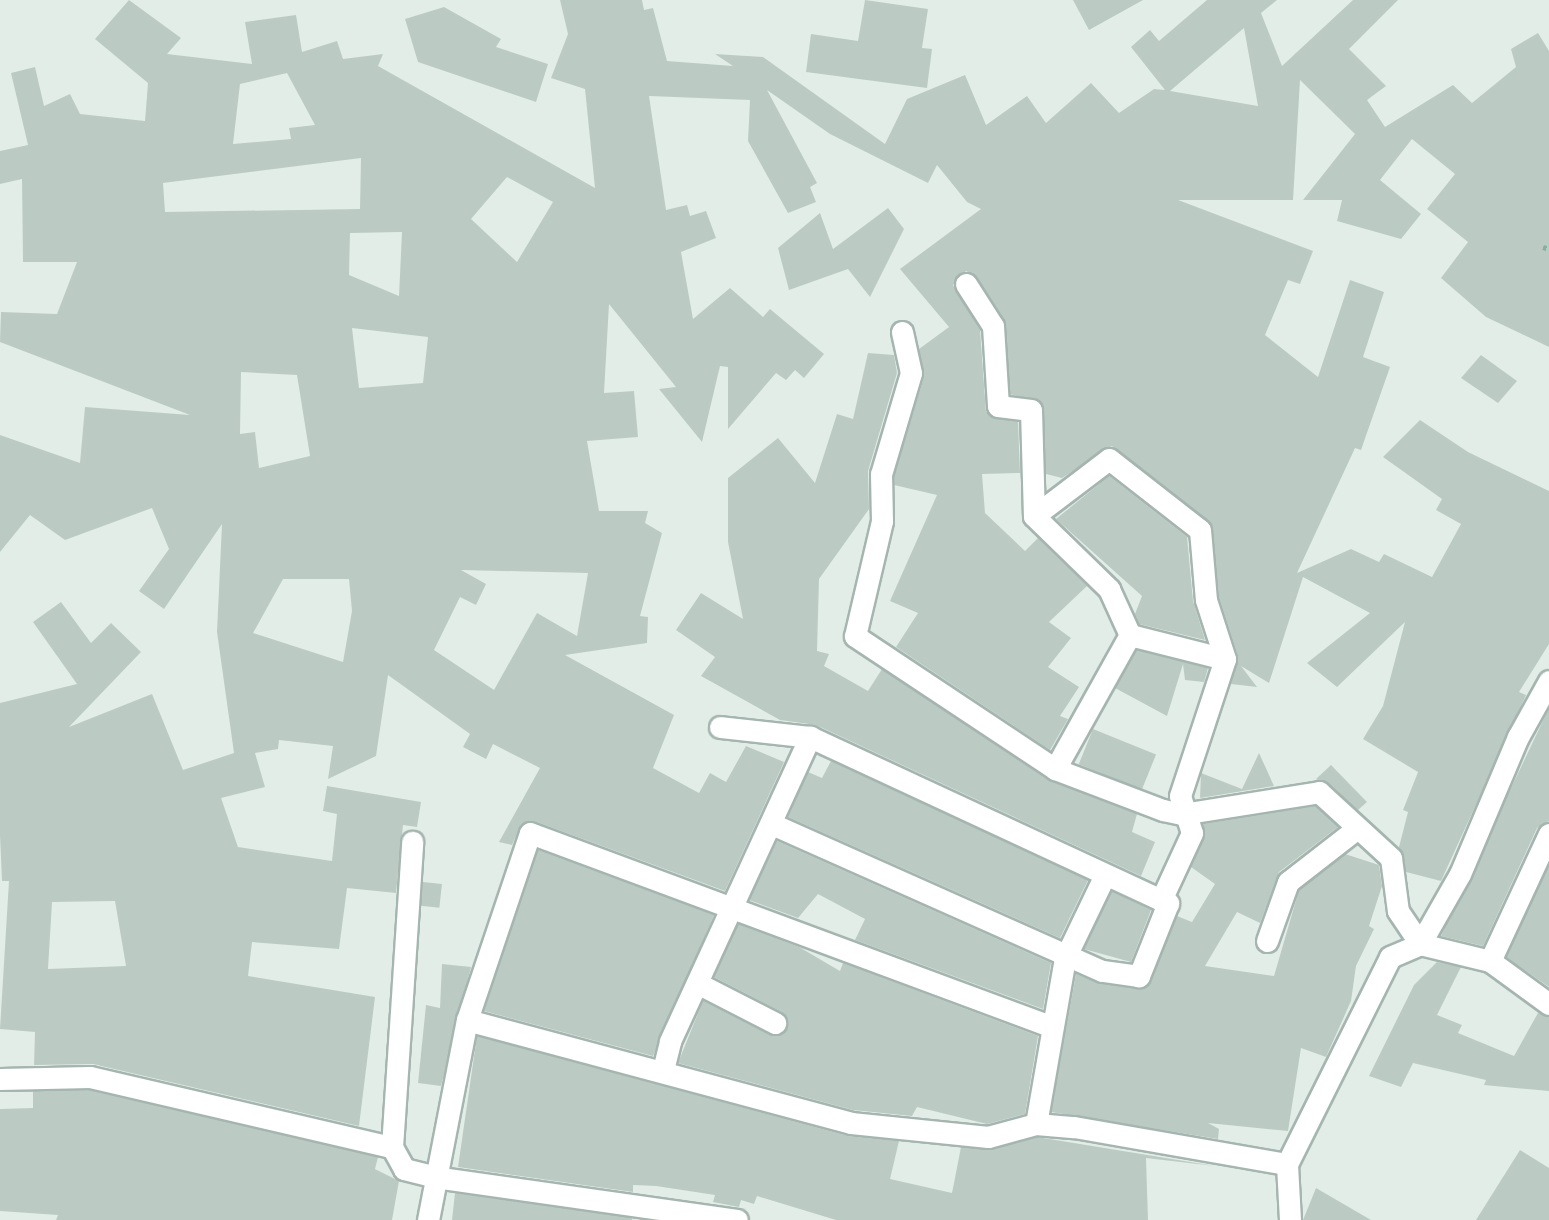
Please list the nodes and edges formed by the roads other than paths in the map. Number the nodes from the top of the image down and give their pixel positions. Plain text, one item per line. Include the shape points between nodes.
1 (966, 284) dead end
2 (902, 331) dead end
3 (1034, 516) junction
4 (1130, 635) junction
5 (1225, 659) junction
6 (1549, 681) edge
7 (720, 727) dead end
8 (810, 737) junction
9 (1055, 769) junction
10 (1182, 814) junction
11 (772, 824) junction
12 (1356, 829) junction
13 (1549, 834) edge
14 (412, 842) dead end
15 (1105, 875) junction
16 (1161, 900) junction
17 (731, 908) junction
18 (1267, 941) dead end
19 (1420, 944) junction
20 (1065, 958) junction
21 (1490, 961) junction
22 (697, 983) junction
23 (1549, 1004) edge
24 (467, 1020) junction
25 (775, 1023) dead end
26 (1050, 1026) junction
27 (663, 1070) junction
28 (0, 1079) edge
29 (1037, 1124) junction
30 (392, 1147) junction
31 (1287, 1164) junction
32 (435, 1177) junction
33 (428, 1220) edge
34 (737, 1220) edge
35 (1290, 1220) edge

1 - 3 street via 993,326 998,406 1031,411
2 - 9 street via 911,373 881,474 882,522 855,636
3 - 4 street via 1109,589
3 - 5 street via 1109,459 1124,465 1200,530 1206,600
4 - 5 street
4 - 9 street
5 - 10 street via 1180,796
6 - 19 street via 1518,737 1461,874
7 - 8 street
8 - 11 street
8 - 15 street
9 - 10 street
10 - 12 street via 1319,792
10 - 16 street via 1192,833
11 - 17 street
11 - 20 street via 995,918
12 - 18 street via 1288,882
12 - 19 street via 1391,858 1398,911
13 - 21 street
14 - 30 street
15 - 16 street
15 - 20 street
16 - 20 street via 1168,903 1139,976
17 - 22 street
17 - 24 street via 530,833
17 - 26 street
19 - 21 street
19 - 31 street via 1390,957
20 - 26 street
21 - 23 street
22 - 25 street
22 - 27 street
24 - 27 street
24 - 32 street
26 - 29 street
27 - 29 street via 851,1124 988,1137
28 - 30 street via 90,1077
29 - 31 street
30 - 32 street via 404,1169
31 - 35 street
32 - 33 street
32 - 34 street

